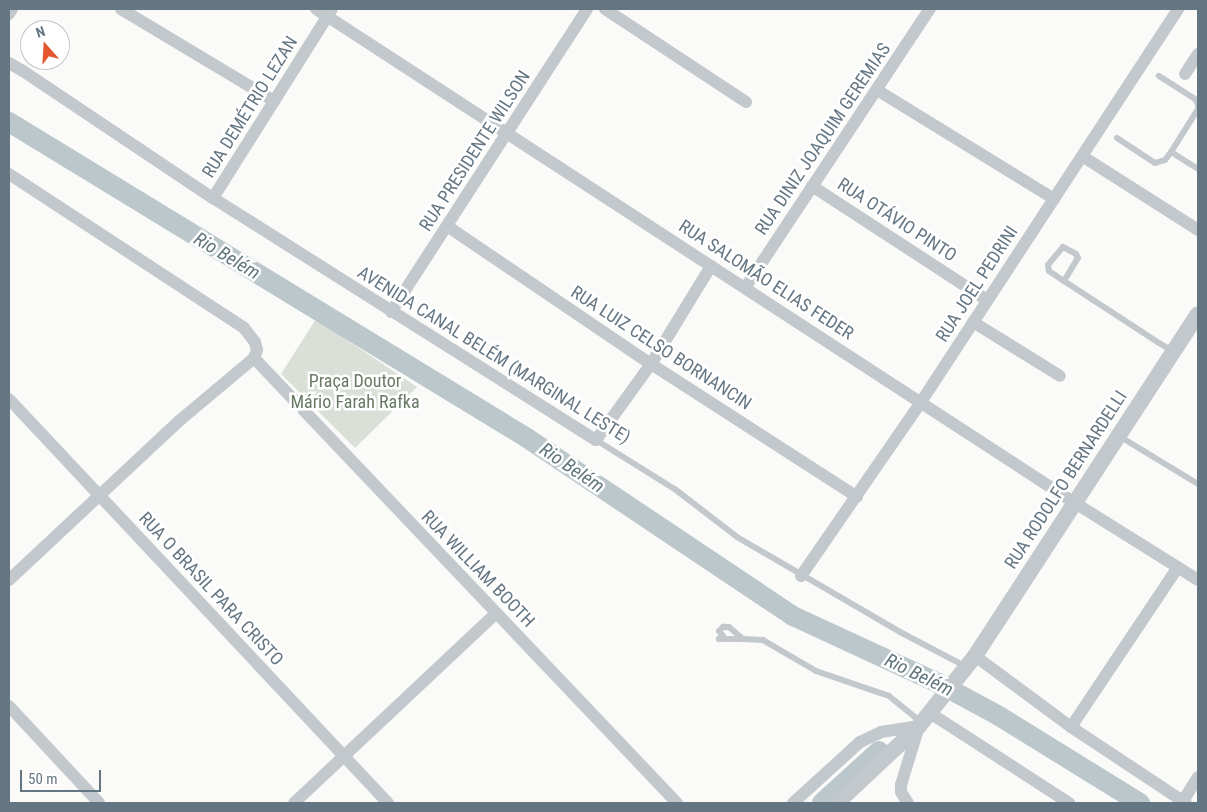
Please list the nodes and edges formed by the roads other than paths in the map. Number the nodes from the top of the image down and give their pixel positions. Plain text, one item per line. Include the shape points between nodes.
1 (12, 9) edge
2 (121, 9) edge
3 (316, 9) edge
4 (588, 9) edge
5 (605, 9) edge
6 (930, 9) edge
7 (1178, 9) edge
8 (330, 13) edge
9 (9, 14) edge
10 (1198, 54) edge
11 (9, 63) edge
12 (1185, 74) dead end
13 (1159, 76) dead end
14 (877, 90) junction
15 (274, 101) junction
16 (746, 102) dead end
17 (507, 133) junction
18 (1117, 138) dead end
19 (1171, 152) junction
20 (1082, 156) junction
21 (1198, 170) edge
22 (9, 174) edge
23 (812, 186) junction
24 (212, 198) junction
25 (1054, 199) junction
26 (447, 226) junction
27 (1198, 230) edge
28 (711, 266) junction
29 (1064, 281) junction
30 (745, 288) junction
31 (987, 300) junction
32 (391, 312) junction
33 (1198, 314) edge
34 (973, 322) junction
35 (1174, 352) junction
36 (254, 358) junction
37 (651, 364) junction
38 (1060, 376) dead end
39 (9, 398) edge
40 (921, 402) junction
41 (1119, 436) junction
42 (596, 440) junction
43 (1198, 484) edge
44 (99, 495) junction
45 (857, 497) junction
46 (1075, 503) junction
47 (1178, 567) junction
48 (801, 576) junction
49 (9, 580) edge
50 (1198, 580) edge
51 (496, 613) junction
52 (743, 639) dead end
53 (971, 661) junction
54 (9, 706) edge
55 (927, 716) junction
56 (1071, 727) junction
57 (344, 756) junction
58 (1198, 777) edge
59 (1185, 802) edge
60 (99, 803) edge
61 (294, 803) edge
62 (388, 803) edge
63 (677, 803) edge
64 (793, 803) edge
65 (837, 803) edge
66 (908, 803) edge
67 (1069, 803) edge

1 - 9 street
2 - 15 street
3 - 8 street, RUA SALOMÃO ELIAS FEDER
4 - 17 street, RUA PRESIDENTE WILSON
5 - 16 street
6 - 14 street, RUA DINIZ JOAQUIM GEREMIAS
7 - 20 street, RUA JOEL PEDRINI
8 - 15 street, RUA DEMÉTRIO LEZAN
8 - 17 street, RUA SALOMÃO ELIAS FEDER
10 - 12 street
11 - 24 street, AVENIDA CANAL BELÉM (MARGINAL LESTE)
13 - 19 lane via 1198,104
14 - 23 street, RUA DINIZ JOAQUIM GEREMIAS
14 - 25 street
15 - 24 street, RUA DEMÉTRIO LEZAN
17 - 26 street, RUA PRESIDENTE WILSON
17 - 28 street, RUA SALOMÃO ELIAS FEDER
18 - 19 lane via 1155,163 1165,160
19 - 21 lane
20 - 25 street, RUA JOEL PEDRINI
20 - 27 street
22 - 36 street via 244,328 255,342
23 - 30 street, RUA DINIZ JOAQUIM GEREMIAS
23 - 31 street, RUA OTÁVIO PINTO
24 - 32 street, AVENIDA CANAL BELÉM (MARGINAL LESTE)
25 - 31 street, RUA JOEL PEDRINI
26 - 32 street, RUA PRESIDENTE WILSON
26 - 37 street, RUA LUIZ CELSO BORNANCIN
28 - 30 street, RUA SALOMÃO ELIAS FEDER
28 - 37 street
29 - 29 lane via 1048,268 1063,247 1078,258
29 - 35 lane
30 - 40 street, RUA SALOMÃO ELIAS FEDER
31 - 34 street, RUA JOEL PEDRINI
32 - 42 street, AVENIDA CANAL BELÉM (MARGINAL LESTE)
33 - 35 street, RUA RODOLFO BERNARDELLI
34 - 38 street
34 - 40 street, RUA JOEL PEDRINI
35 - 41 street, RUA RODOLFO BERNARDELLI
36 - 44 street
36 - 51 street, RUA WILLIAM BOOTH
37 - 42 street
37 - 45 street, RUA LUIZ CELSO BORNANCIN
39 - 44 street, RUA O BRASIL PARA CRISTO
40 - 45 street, RUA JOEL PEDRINI
40 - 46 street, RUA SALOMÃO ELIAS FEDER
41 - 43 lane
41 - 46 street, RUA RODOLFO BERNARDELLI
42 - 48 lane, AVENIDA CANAL BELÉM (MARGINAL LESTE) via 676,490 738,537
44 - 49 street
44 - 57 street, RUA O BRASIL PARA CRISTO
45 - 48 street, RUA JOEL PEDRINI
46 - 47 street, RUA SALOMÃO ELIAS FEDER
46 - 53 street, RUA RODOLFO BERNARDELLI
47 - 50 street, RUA SALOMÃO ELIAS FEDER
47 - 56 street
48 - 53 lane, AVENIDA CANAL BELÉM (MARGINAL LESTE)
51 - 57 street
51 - 63 street, RUA WILLIAM BOOTH
52 - 55 lane via 763,640 816,671 889,696
53 - 55 street, RUA RODOLFO BERNARDELLI
53 - 56 street, AVENIDA CANAL BELÉM (MARGINAL LESTE)
54 - 60 street
55 - 64 street via 860,742
55 - 65 street, RUA RODOLFO BERNARDELLI
55 - 66 street via 901,785 901,792
55 - 67 street
56 - 59 street, AVENIDA CANAL BELÉM (MARGINAL LESTE)
57 - 61 street
57 - 62 street, RUA O BRASIL PARA CRISTO
58 - 59 street

